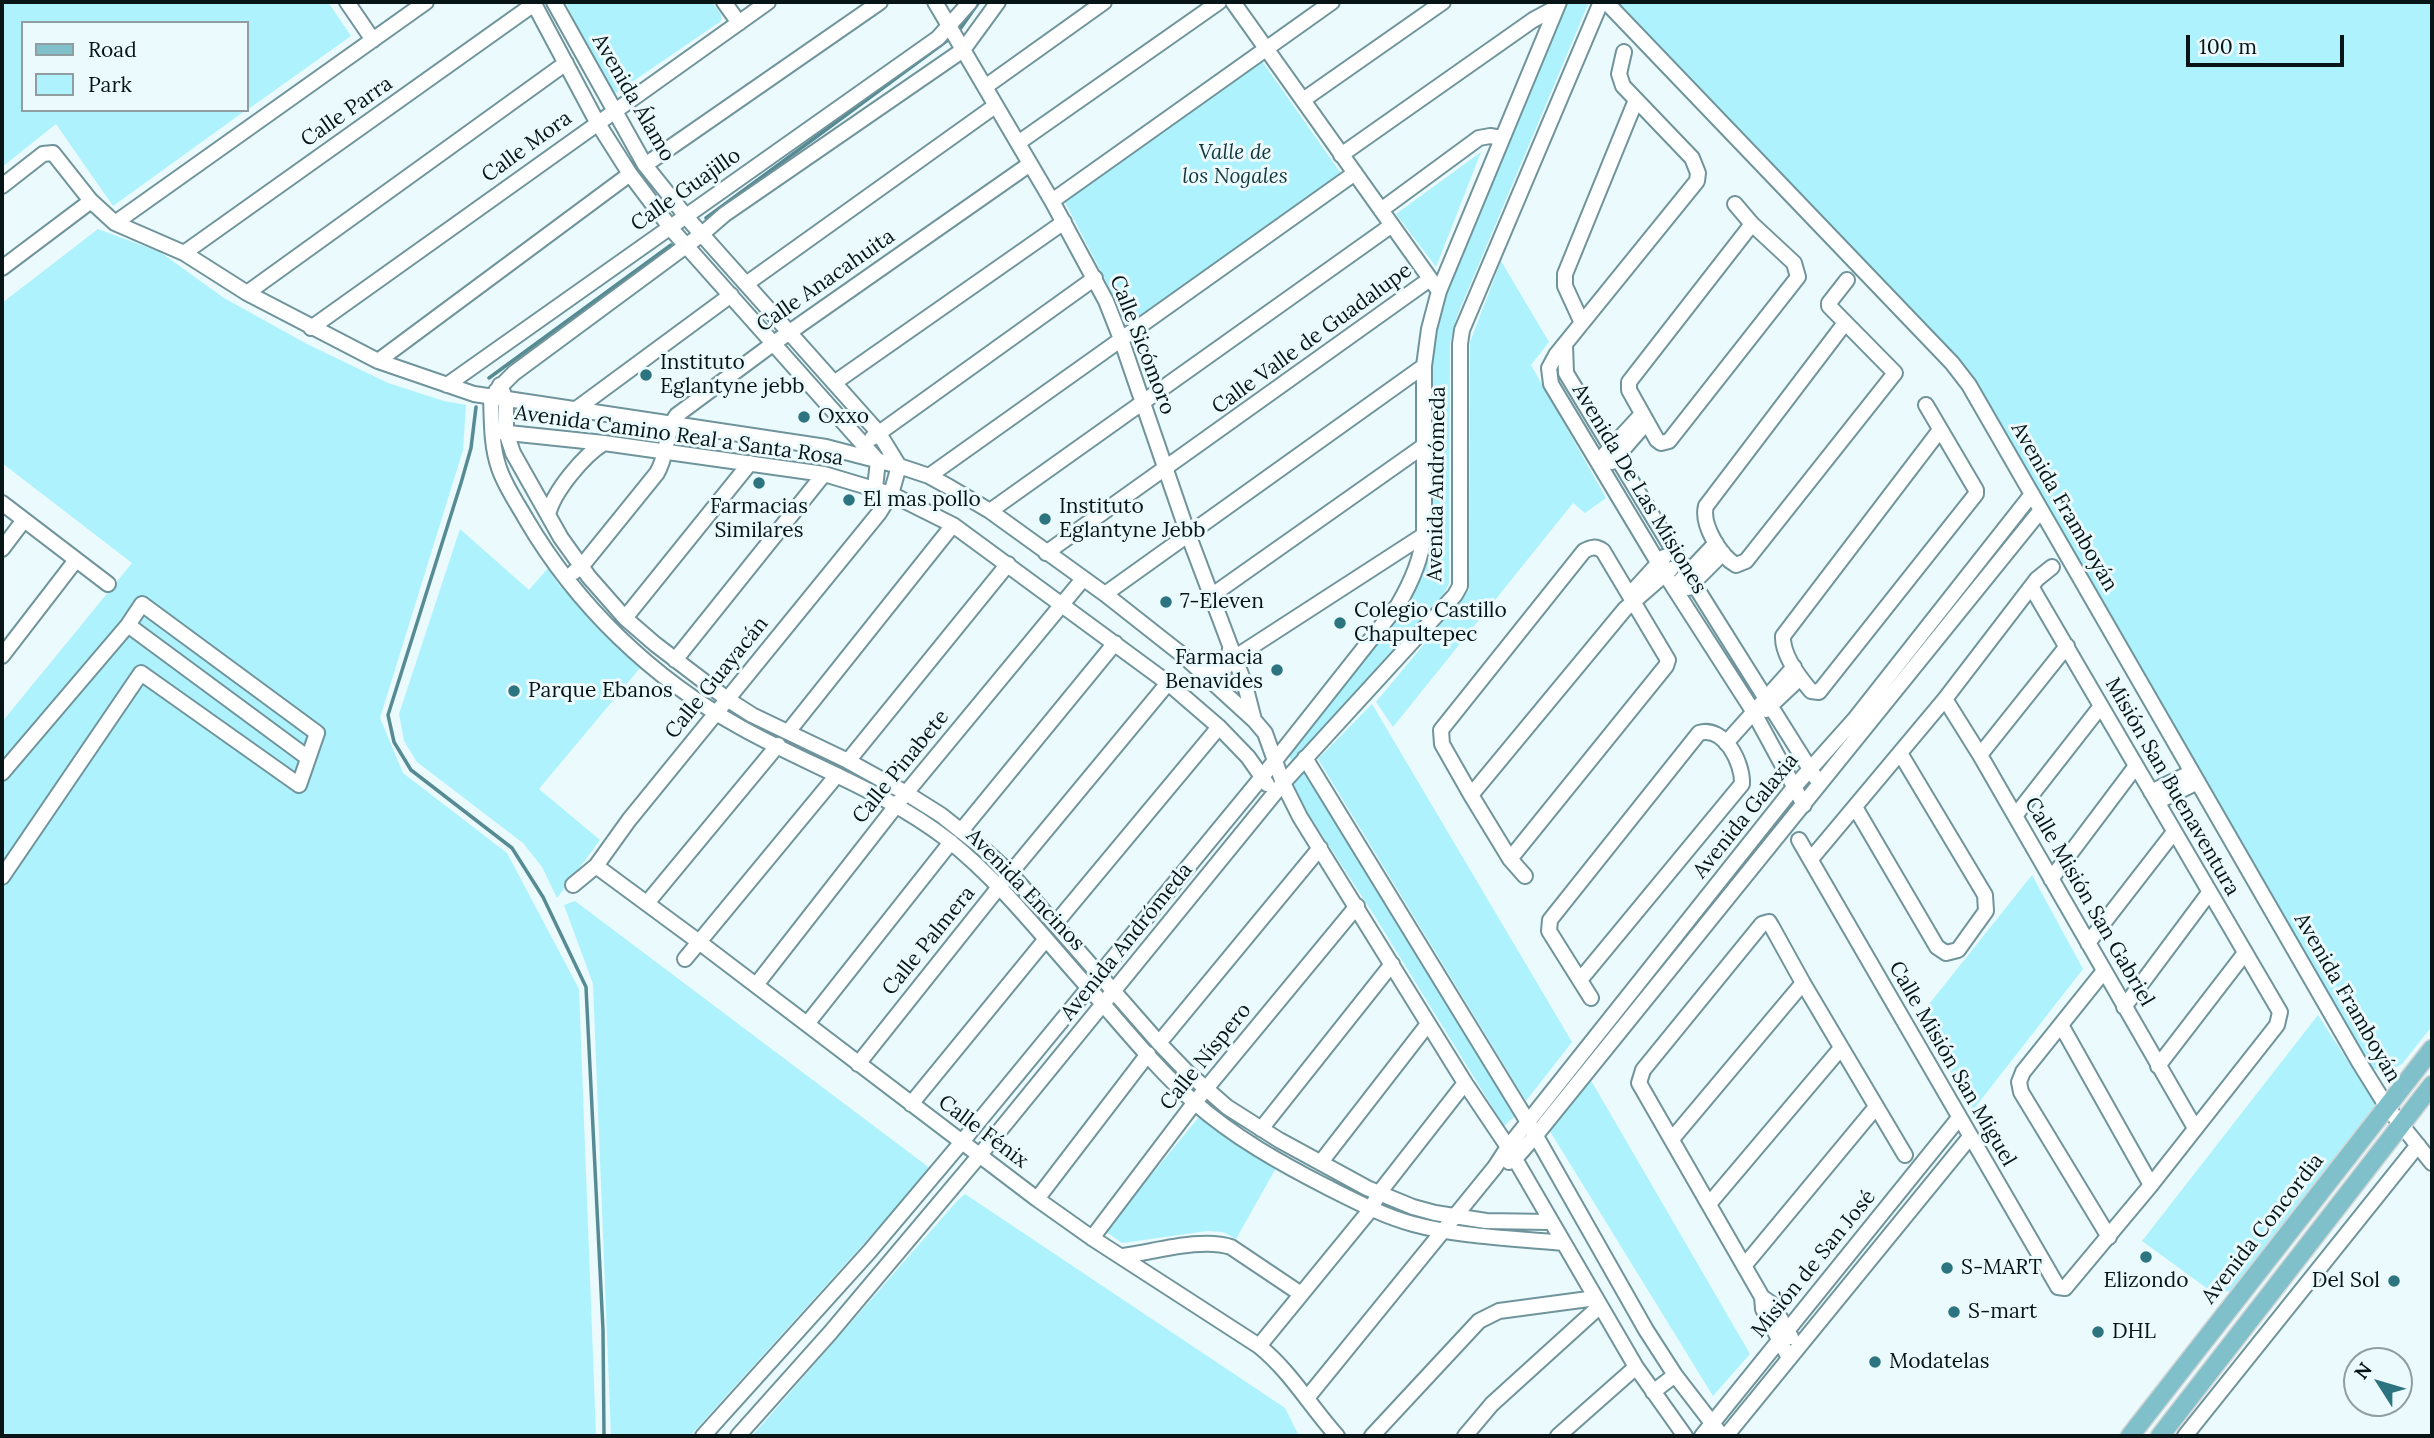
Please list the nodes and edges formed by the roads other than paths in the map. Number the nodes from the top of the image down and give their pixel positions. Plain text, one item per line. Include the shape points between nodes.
1 (348, 2) edge
2 (426, 2) edge
3 (554, 2) edge
4 (724, 2) edge
5 (768, 2) edge
6 (880, 2) edge
7 (935, 2) edge
8 (970, 2) edge
9 (998, 2) edge
10 (1104, 2) edge
11 (1219, 2) edge
12 (1233, 2) edge
13 (1332, 2) edge
14 (1443, 2) edge
15 (1604, 2) edge
16 (534, 3) edge
17 (1558, 5) edge
18 (739, 23) junction
19 (956, 38) junction
20 (373, 40) junction
21 (1268, 49) junction
22 (1624, 52) dead end
23 (566, 63) junction
24 (985, 87) junction
25 (1303, 100) junction
26 (1636, 100) junction
27 (995, 106) junction
28 (614, 112) junction
29 (597, 122) junction
30 (1502, 138) junction
31 (1018, 143) junction
32 (1341, 155) junction
33 (1030, 164) junction
34 (645, 165) junction
35 (1355, 173) junction
36 (629, 174) junction
37 (2, 186) edge
38 (91, 201) junction
39 (1052, 201) junction
40 (1735, 204) dead end
41 (1381, 210) junction
42 (685, 215) junction
43 (1064, 222) junction
44 (115, 223) junction
45 (1752, 224) junction
46 (1392, 225) junction
47 (670, 227) junction
48 (702, 234) junction
49 (686, 246) junction
50 (184, 253) junction
51 (2, 268) edge
52 (1096, 278) junction
53 (1847, 280) dead end
54 (746, 284) junction
55 (1435, 285) junction
56 (247, 293) junction
57 (731, 295) junction
58 (1582, 323) junction
59 (1845, 323) junction
60 (311, 328) junction
61 (790, 333) junction
62 (1121, 339) junction
63 (774, 343) junction
64 (1565, 345) junction
65 (378, 361) junction
66 (1424, 366) junction
67 (834, 383) junction
68 (447, 385) junction
69 (499, 398) junction
70 (1143, 404) junction
71 (1926, 405) dead end
72 (575, 410) junction
73 (1644, 418) junction
74 (671, 423) junction
75 (1940, 430) junction
76 (499, 432) junction
77 (878, 432) junction
78 (604, 443) junction
79 (1425, 445) junction
80 (859, 450) junction
81 (666, 451) junction
82 (1613, 453) junction
83 (877, 461) junction
84 (750, 463) junction
85 (899, 466) junction
86 (1601, 467) junction
87 (1166, 469) junction
88 (824, 474) junction
89 (929, 476) junction
90 (875, 488) junction
91 (891, 494) junction
92 (2032, 494) junction
93 (2, 503) edge
94 (2041, 510) junction
95 (990, 511) junction
96 (548, 515) junction
97 (24, 520) junction
98 (953, 525) junction
99 (1188, 534) junction
100 (1424, 535) junction
101 (1720, 548) junction
102 (2, 549) edge
103 (1046, 553) junction
104 (76, 560) junction
105 (1008, 564) junction
106 (1683, 566) junction
107 (581, 567) junction
108 (2052, 567) dead end
109 (1662, 568) junction
110 (565, 579) junction
111 (1083, 579) junction
112 (108, 584) dead end
113 (2032, 588) junction
114 (1677, 592) junction
115 (1105, 594) junction
116 (1211, 596) junction
117 (1630, 601) junction
118 (1063, 605) junction
119 (625, 618) junction
120 (128, 625) junction
121 (1115, 643) junction
122 (2067, 646) junction
123 (1232, 653) junction
124 (2, 656) edge
125 (675, 660) junction
126 (1201, 671) junction
127 (1797, 672) junction
128 (1168, 683) junction
129 (727, 699) junction
130 (1945, 699) junction
131 (1767, 703) junction
132 (2101, 706) junction
133 (716, 713) junction
134 (1755, 715) junction
135 (1254, 720) junction
136 (1859, 725) junction
137 (1219, 727) junction
138 (788, 732) junction
139 (1265, 733) junction
140 (1296, 733) junction
141 (778, 745) junction
142 (1729, 747) junction
143 (1900, 753) junction
144 (1980, 755) junction
145 (308, 758) junction
146 (1305, 758) junction
147 (1275, 759) junction
148 (848, 761) junction
149 (2136, 766) junction
150 (1811, 770) junction
151 (2, 773) edge
152 (837, 775) junction
153 (2195, 777) junction
154 (1262, 778) junction
155 (1820, 784) junction
156 (1796, 786) junction
157 (1279, 788) junction
158 (906, 793) junction
159 (1471, 795) junction
160 (2154, 797) junction
161 (1804, 805) junction
162 (896, 806) junction
163 (1855, 807) junction
164 (2015, 816) junction
165 (961, 831) junction
166 (2174, 832) junction
167 (1799, 840) dead end
168 (951, 842) junction
169 (1320, 848) junction
170 (1510, 859) junction
171 (1811, 859) junction
172 (596, 866) junction
173 (1011, 874) junction
174 (1525, 876) dead end
175 (2, 877) edge
176 (2051, 879) junction
177 (573, 885) dead end
178 (999, 887) junction
179 (2210, 893) junction
180 (647, 903) junction
181 (1357, 905) junction
182 (1055, 924) junction
183 (1046, 939) junction
184 (699, 942) junction
185 (2088, 943) junction
186 (2245, 953) junction
187 (685, 959) dead end
188 (1392, 964) junction
189 (2104, 971) junction
190 (1099, 974) junction
191 (1580, 980) junction
192 (1802, 983) junction
193 (756, 985) junction
194 (1088, 987) junction
195 (1114, 991) junction
196 (1591, 998) dead end
197 (1104, 1003) junction
198 (2124, 1007) junction
199 (807, 1024) junction
200 (1429, 1024) junction
201 (2060, 1025) junction
202 (1158, 1043) junction
203 (1841, 1048) junction
204 (2432, 1049) edge
205 (1148, 1054) junction
206 (2432, 1063) edge
207 (858, 1064) junction
208 (2158, 1066) junction
209 (1465, 1083) junction
210 (2432, 1085) edge
211 (1206, 1089) junction
212 (1195, 1102) junction
213 (911, 1104) junction
214 (1877, 1107) junction
215 (2394, 1115) junction
216 (1959, 1118) junction
217 (2194, 1128) junction
218 (1261, 1129) junction
219 (1532, 1129) junction
220 (1970, 1137) junction
221 (1672, 1139) junction
222 (961, 1143) junction
223 (2418, 1145) junction
224 (1511, 1153) junction
225 (1905, 1155) dead end
226 (979, 1156) junction
227 (1321, 1162) junction
228 (2432, 1163) edge
229 (2151, 1185) junction
230 (1379, 1193) junction
231 (1037, 1199) junction
232 (1709, 1204) junction
233 (1371, 1209) junction
234 (1455, 1217) junction
235 (1550, 1222) junction
236 (1444, 1230) junction
237 (2109, 1237) junction
238 (1092, 1238) junction
239 (1563, 1243) junction
240 (1123, 1256) junction
241 (1744, 1266) junction
242 (1301, 1294) junction
243 (1598, 1302) junction
244 (1783, 1335) junction
245 (1259, 1346) junction
246 (1793, 1354) junction
247 (1636, 1367) junction
248 (1675, 1375) junction
249 (1653, 1392) junction
250 (1307, 1398) junction
251 (1713, 1424) junction
252 (1679, 1434) edge
253 (703, 1436) edge
254 (738, 1436) edge
255 (1337, 1436) edge
256 (1372, 1436) edge
257 (1465, 1436) edge
258 (1558, 1436) edge
259 (1702, 1436) edge
260 (1724, 1436) edge
261 (2130, 1436) edge
262 (2160, 1436) edge
263 (2185, 1436) edge

1 - 20 street
2 - 20 street
3 - 28 street, Avenida Álamo
4 - 18 street
5 - 18 street, Calle Mora
6 - 34 street
7 - 19 street, Calle Sicómoro
8 - 19 street
9 - 19 street
10 - 24 street
11 - 31 street
12 - 21 street
13 - 21 street
14 - 25 street
15 - 92 street, Avenida Framboyán via 1952,363
15 - 146 street, Avenida Andrómeda via 1462,330 1460,586
16 - 23 street, Avenida Álamo
16 - 50 street, Calle Parra
17 - 30 street, Avenida Andrómeda
17 - 32 street
18 - 28 street, Calle Mora
19 - 24 street, Calle Sicómoro
19 - 42 street, Calle Guajillo via 938,38
19 - 48 street, Calle Guajillo
20 - 44 street
21 - 25 street
21 - 39 street
22 - 26 street via 1619,79
23 - 29 street, Avenida Álamo
23 - 56 street
24 - 27 street, Calle Sicómoro
25 - 32 street
26 - 58 street via 1565,274
26 - 58 street via 1692,158 1697,181
27 - 31 street, Calle Sicómoro
27 - 54 street
28 - 29 street, Calle Mora
28 - 34 street, Avenida Álamo
29 - 36 street, Avenida Álamo
29 - 60 street, Calle Mora
30 - 41 street via 1479,138
30 - 55 street, Avenida Andrómeda
31 - 33 street, Calle Sicómoro
32 - 35 street
33 - 39 street, Calle Sicómoro
33 - 61 street, Calle Anacahuita
34 - 42 street, Avenida Álamo
35 - 41 street
35 - 62 street
36 - 47 street, Avenida Álamo
36 - 65 street
37 - 38 street, Avenida Camino Real a Santa Rosa via 49,152
38 - 44 street, Avenida Camino Real a Santa Rosa
38 - 51 street
39 - 43 street, Calle Sicómoro
40 - 45 street
41 - 46 street
42 - 47 street, Calle Guajillo
42 - 48 street, Avenida Álamo
43 - 52 street, Calle Sicómoro
43 - 67 street
44 - 50 street, Avenida Camino Real a Santa Rosa
45 - 73 street via 1632,377 1629,390
45 - 73 street via 1794,264 1798,277 1669,441 1657,440
46 - 55 street
46 - 70 street
47 - 49 street, Avenida Álamo
47 - 68 street, Calle Guajillo
48 - 49 street, Calle Guajillo
48 - 54 street, Avenida Álamo
49 - 57 street, Avenida Álamo
49 - 69 street, Calle Guajillo via 500,385
50 - 56 street, Avenida Camino Real a Santa Rosa
52 - 62 street, Calle Sicómoro
52 - 77 street
53 - 59 street via 1829,303
54 - 61 street, Avenida Álamo
55 - 66 street, Avenida Andrómeda
55 - 87 street, Calle Valle de Guadalupe
56 - 60 street, Avenida Camino Real a Santa Rosa
57 - 63 street, Avenida Álamo
57 - 72 street
58 - 64 street
59 - 101 street via 1706,506 1704,517
59 - 101 street via 1894,375 1746,561 1736,565
60 - 65 street, Avenida Camino Real a Santa Rosa
61 - 63 street, Calle Anacahuita
61 - 67 street, Avenida Álamo
62 - 70 street, Calle Sicómoro
62 - 89 street
63 - 74 street, Calle Anacahuita
63 - 80 street, Avenida Álamo
64 - 82 street, Avenida De Las Misiones via 1566,373
64 - 86 street, Avenida De Las Misiones via 1551,362 1548,375
65 - 68 street, Avenida Camino Real a Santa Rosa
66 - 79 street, Avenida Andrómeda
66 - 99 street
67 - 77 street, Avenida Álamo
68 - 69 street, Avenida Camino Real a Santa Rosa
69 - 72 street, Avenida Camino Real a Santa Rosa
69 - 76 street, Avenida Encinos
70 - 87 street, Calle Sicómoro
70 - 95 street
71 - 75 street
72 - 74 street, Avenida Camino Real a Santa Rosa
73 - 82 street
74 - 80 street, Avenida Camino Real a Santa Rosa
74 - 81 street
75 - 127 street via 1783,636
75 - 127 street via 1975,495 1819,692 1811,691
76 - 78 street, Avenida Camino Real a Santa Rosa
76 - 96 street, Avenida Encinos
76 - 110 street, Avenida Encinos via 494,446 500,471
77 - 80 street
77 - 85 street, Avenida Álamo
78 - 81 street, Avenida Camino Real a Santa Rosa
78 - 96 street via 580,466
79 - 100 street, Avenida Andrómeda
79 - 116 street
80 - 83 street, Avenida Álamo
81 - 84 street, Avenida Camino Real a Santa Rosa
81 - 107 street via 657,473
82 - 86 street
82 - 106 street, Avenida De Las Misiones
83 - 85 street
83 - 90 street
84 - 88 street, Avenida Camino Real a Santa Rosa
84 - 119 street
85 - 89 street
85 - 91 street, Calle Guayacán
86 - 109 street, Avenida De Las Misiones
87 - 99 street, Calle Sicómoro
87 - 103 street, Calle Valle de Guadalupe
88 - 90 street, Avenida Camino Real a Santa Rosa
88 - 125 street
89 - 95 street
90 - 91 street, Avenida Camino Real a Santa Rosa
91 - 98 street, Avenida Camino Real a Santa Rosa
91 - 129 street, Calle Guayacán
92 - 94 street, Avenida Framboyán
92 - 136 street, Avenida Galaxia
93 - 97 street
94 - 136 street, Avenida Galaxia
94 - 153 street, Avenida Framboyán
95 - 103 street
96 - 107 street, Avenida Encinos
97 - 102 street
97 - 104 street
98 - 105 street, Avenida Camino Real a Santa Rosa
98 - 138 street
99 - 115 street
99 - 116 street, Calle Sicómoro
100 - 123 street
100 - 140 street, Avenida Andrómeda via 1414,574 1398,605
101 - 106 street
103 - 111 street
104 - 112 street
104 - 124 street
105 - 118 street, Avenida Camino Real a Santa Rosa
105 - 148 street
106 - 109 street
106 - 114 street
106 - 131 street, Avenida De Las Misiones
107 - 110 street
107 - 119 street, Avenida Encinos
108 - 113 street
109 - 114 street, Avenida De Las Misiones
109 - 117 street
110 - 133 street, Avenida Encinos via 642,659
111 - 115 street
111 - 118 street, Calle Pinabete
113 - 122 street, Misión San Buenaventura
113 - 130 street
114 - 134 street, Avenida De Las Misiones
115 - 126 street
116 - 123 street, Calle Sicómoro
117 - 159 street
117 - 159 street via 1603,551 1598,547 1584,551 1445,723 1440,738
117 - 170 street via 1668,660 1666,666
118 - 121 street, Avenida Camino Real a Santa Rosa
118 - 158 street, Calle Pinabete
119 - 125 street, Avenida Encinos
120 - 145 street
120 - 145 street via 142,604 317,733
120 - 151 street
121 - 128 street, Avenida Camino Real a Santa Rosa
121 - 165 street
122 - 132 street, Misión San Buenaventura
122 - 144 street
123 - 126 street via 1222,672
123 - 135 street, Calle Sicómoro
125 - 129 street, Avenida Encinos
126 - 135 street
127 - 131 street
128 - 137 street, Avenida Camino Real a Santa Rosa
128 - 173 street, Calle Palmera
129 - 133 street, Calle Guayacán
129 - 138 street, Avenida Encinos
130 - 143 street
130 - 144 street, Calle Misión San Gabriel
131 - 134 street
131 - 150 street, Avenida De Las Misiones
132 - 149 street, Misión San Buenaventura
132 - 164 street
133 - 141 street, Avenida Encinos
133 - 172 street, Calle Guayacán
134 - 142 street
134 - 156 street, Avenida De Las Misiones
135 - 139 street
136 - 150 street, Avenida Galaxia
136 - 155 street, Avenida Galaxia
137 - 154 street, Avenida Camino Real a Santa Rosa
137 - 182 street
138 - 148 street, Avenida Encinos
139 - 140 street
139 - 147 street
140 - 147 street, Avenida Andrómeda
141 - 152 street, Avenida Encinos
141 - 180 street
142 - 191 street via 1742,784
142 - 191 street via 1713,733 1699,733 1550,920 1549,931
143 - 163 street
143 - 163 street via 1985,895 1986,911 1958,950 1952,953 1937,947
144 - 164 street, Calle Misión San Gabriel
145 - 175 street via 299,785 141,673
146 - 157 street, Avenida Andrómeda
146 - 219 street
147 - 154 street, Avenida Andrómeda
147 - 157 street
148 - 158 street, Avenida Encinos
149 - 160 street, Misión San Buenaventura
149 - 176 street
150 - 155 street, Avenida De Las Misiones
150 - 156 street, Avenida Galaxia
152 - 162 street, Avenida Encinos
152 - 184 street
153 - 160 street
153 - 215 street, Avenida Framboyán
154 - 157 street, Avenida Camino Real a Santa Rosa
154 - 190 street, Avenida Andrómeda
155 - 161 street, Avenida Galaxia
156 - 161 street, Avenida De Las Misiones
156 - 219 street, Avenida Galaxia
157 - 169 street
157 - 195 street, Avenida Andrómeda
158 - 162 street, Calle Pinabete
158 - 165 street, Avenida Encinos
159 - 170 street
160 - 166 street, Misión San Buenaventura
161 - 219 street, Avenida Galaxia
162 - 168 street, Avenida Encinos
162 - 193 street, Calle Pinabete
163 - 171 street
164 - 176 street, Calle Misión San Gabriel
165 - 173 street, Avenida Encinos
166 - 179 street, Misión San Buenaventura
166 - 185 street
167 - 171 street, Calle Misión San Miguel
168 - 178 street, Avenida Encinos
168 - 199 street
169 - 181 street
169 - 202 street
170 - 174 street
171 - 216 street, Calle Misión San Miguel
172 - 177 street, Calle Guayacán
172 - 180 street, Calle Fénix
173 - 178 street, Calle Palmera
173 - 182 street, Avenida Encinos
176 - 185 street, Calle Misión San Gabriel
178 - 183 street, Avenida Encinos
178 - 207 street, Calle Palmera
179 - 186 street, Misión San Buenaventura
179 - 198 street
180 - 184 street, Calle Fénix
181 - 188 street
181 - 211 street, Calle Níspero
182 - 190 street, Avenida Encinos
183 - 194 street, Avenida Encinos
183 - 213 street
184 - 187 street
184 - 193 street, Calle Fénix
185 - 189 street, Calle Misión San Gabriel
186 - 208 street
186 - 217 street, Misión San Buenaventura via 2278,1006 2277,1026
188 - 200 street
188 - 218 street
189 - 198 street, Calle Misión San Gabriel
189 - 201 street
190 - 194 street, Avenida Andrómeda
190 - 195 street, Avenida Encinos
191 - 196 street
192 - 203 street
192 - 221 street
192 - 221 street via 1769,922 1762,924 1643,1069 1639,1083
193 - 199 street, Calle Fénix
194 - 197 street, Avenida Encinos
194 - 222 street, Avenida Andrómeda
195 - 197 street, Avenida Andrómeda
195 - 202 street, Avenida Encinos
197 - 205 street, Avenida Encinos
197 - 226 street, Avenida Andrómeda
198 - 208 street, Calle Misión San Gabriel
199 - 207 street, Calle Fénix
200 - 209 street
200 - 227 street
201 - 229 street
201 - 237 street via 2023,1072 2021,1092
202 - 211 street, Avenida Encinos
203 - 214 street
203 - 232 street
204 - 215 main road, Avenida Concordia
205 - 212 street, Avenida Encinos
205 - 231 street
206 - 215 main road
207 - 213 street, Calle Fénix
208 - 217 street, Calle Misión San Gabriel
209 - 224 street
209 - 230 street
210 - 215 main road, Avenida Concordia
211 - 212 street, Calle Níspero
211 - 218 street, Avenida Encinos
212 - 233 street, Avenida Encinos via 1270,1157
212 - 238 street, Calle Níspero
213 - 222 street, Calle Fénix
214 - 225 street
214 - 241 street
215 - 223 street, Avenida Framboyán
215 - 261 main road, Avenida Concordia
215 - 262 main road, Avenida Concordia
216 - 220 street, Calle Misión San Miguel
216 - 244 street, Misión de San José
217 - 229 street
218 - 227 street, Avenida Encinos
219 - 224 street, Avenida Galaxia
219 - 248 street
220 - 237 street, Calle Misión San Miguel via 2060,1288 2067,1287
220 - 246 street, Misión de San José
221 - 232 street
222 - 226 street, Calle Fénix
222 - 253 street, Avenida Andrómeda
223 - 228 street, Avenida Framboyán
223 - 263 street
224 - 234 street, Avenida Galaxia
224 - 235 street
226 - 231 street, Calle Fénix
226 - 254 street, Avenida Andrómeda
227 - 230 street, Avenida Encinos
229 - 237 street
230 - 233 street
230 - 234 street, Avenida Encinos
231 - 238 street, Calle Fénix
232 - 241 street
233 - 236 street, Avenida Encinos
233 - 242 street
234 - 235 street, Avenida Encinos
234 - 236 street, Avenida Galaxia
235 - 239 street
236 - 239 street, Avenida Encinos
236 - 250 street, Avenida Galaxia
238 - 240 street, Calle Fénix
239 - 243 street
240 - 242 street via 1222,1244
240 - 245 street, Calle Fénix
241 - 244 street via 1762,1297 1772,1304
242 - 245 street
243 - 247 street
243 - 256 street via 1499,1311 1479,1321
243 - 257 street
244 - 246 street
244 - 251 street, Misión de San José
245 - 250 street, Calle Fénix
246 - 260 street, Misión de San José
247 - 249 street
247 - 258 street
248 - 249 street
248 - 251 street
249 - 252 street
250 - 255 street, Calle Fénix
251 - 259 street, Misión de San José
251 - 260 street

